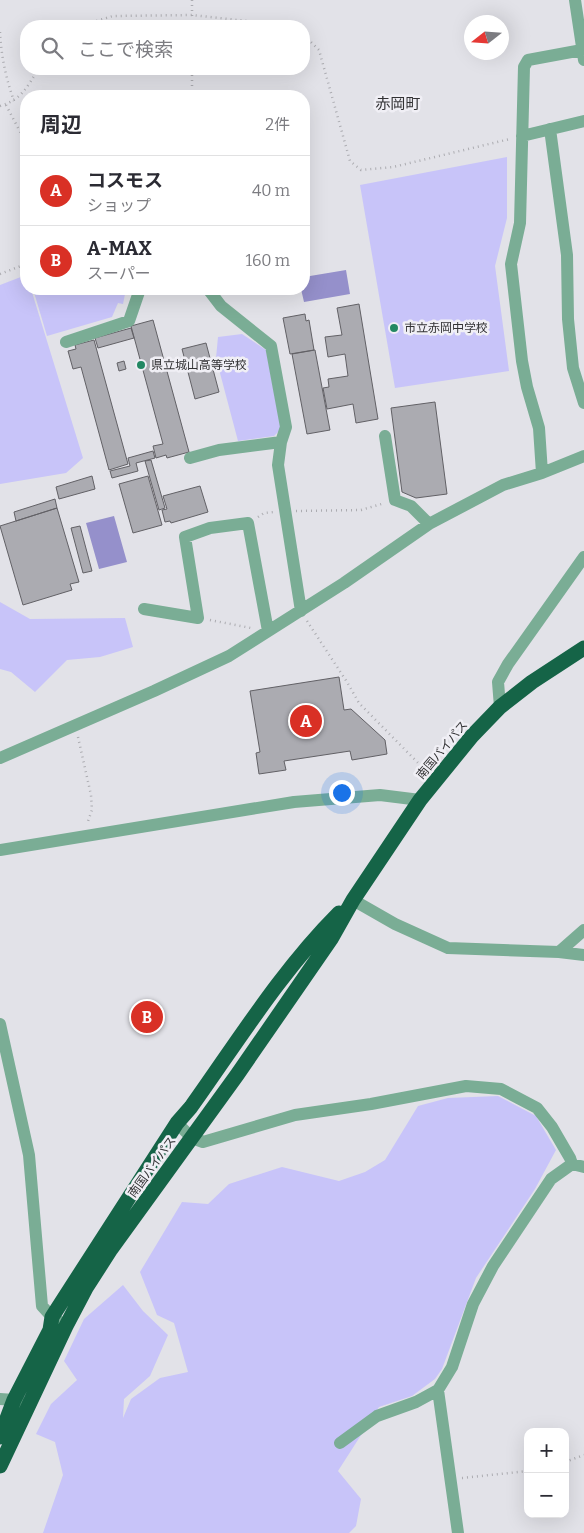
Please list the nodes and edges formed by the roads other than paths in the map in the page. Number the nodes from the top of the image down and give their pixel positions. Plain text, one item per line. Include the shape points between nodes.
1 (575, 0) edge
2 (583, 55) edge
3 (584, 121) edge
4 (550, 129) junction
5 (522, 136) junction
6 (138, 295) edge
7 (213, 295) edge
8 (66, 342) dead end
9 (584, 403) edge
10 (385, 436) dead end
11 (281, 442) junction
12 (584, 456) edge
13 (190, 458) dead end
14 (542, 472) junction
15 (429, 524) junction
16 (584, 557) edge
17 (144, 608) dead end
18 (300, 611) junction
19 (268, 632) junction
20 (584, 648) edge
21 (500, 707) junction
22 (0, 758) edge
23 (420, 800) junction
24 (0, 850) edge
25 (353, 900) junction
26 (584, 930) edge
27 (559, 952) junction
28 (584, 955) edge
29 (0, 1024) edge
30 (177, 1123) junction
31 (192, 1138) junction
32 (578, 1166) edge
33 (52, 1316) junction
34 (66, 1326) junction
35 (438, 1390) junction
36 (7, 1399) edge
37 (29, 1406) junction
38 (0, 1436) edge
39 (340, 1443) dead end
40 (0, 1466) edge
41 (458, 1533) edge

1 - 2 street
2 - 5 street via 528,60 524,67
3 - 4 street
4 - 5 street
4 - 9 street via 567,255 573,368
5 - 14 street via 520,222 511,264 522,361 540,428
6 - 8 street via 129,321
7 - 11 street via 271,346 286,427
10 - 15 street via 395,500 411,506
11 - 13 street via 219,450
11 - 18 street via 278,465
12 - 14 street
14 - 15 street via 503,485
15 - 18 street
16 - 21 street via 508,664 498,682
17 - 19 street via 198,618 186,536 210,528 248,523
18 - 19 street
19 - 22 street via 228,656
20 - 21 highway, 南国バイパス
21 - 23 highway, 南国バイパス
23 - 24 street via 380,795 294,802
23 - 25 highway, 南国バイパス
25 - 27 street via 448,948
25 - 30 highway, 南国バイパス via 322,930 273,992
25 - 31 highway, 南国バイパス via 331,938
26 - 27 street
27 - 28 street
29 - 33 street via 29,1155 42,1306
30 - 31 street
30 - 33 highway, 南国バイパス
31 - 32 street via 203,1142 295,1114 466,1086 501,1089 537,1108
31 - 34 highway, 南国バイパス via 111,1249
32 - 35 street via 551,1179 493,1266 474,1304 452,1367
33 - 34 street
33 - 36 highway, 南国バイパス via 50,1330
34 - 37 highway, 南国バイパス
35 - 39 street via 377,1416
35 - 41 street
36 - 37 street
36 - 38 highway, 南国バイパス
37 - 40 highway, 南国バイパス

